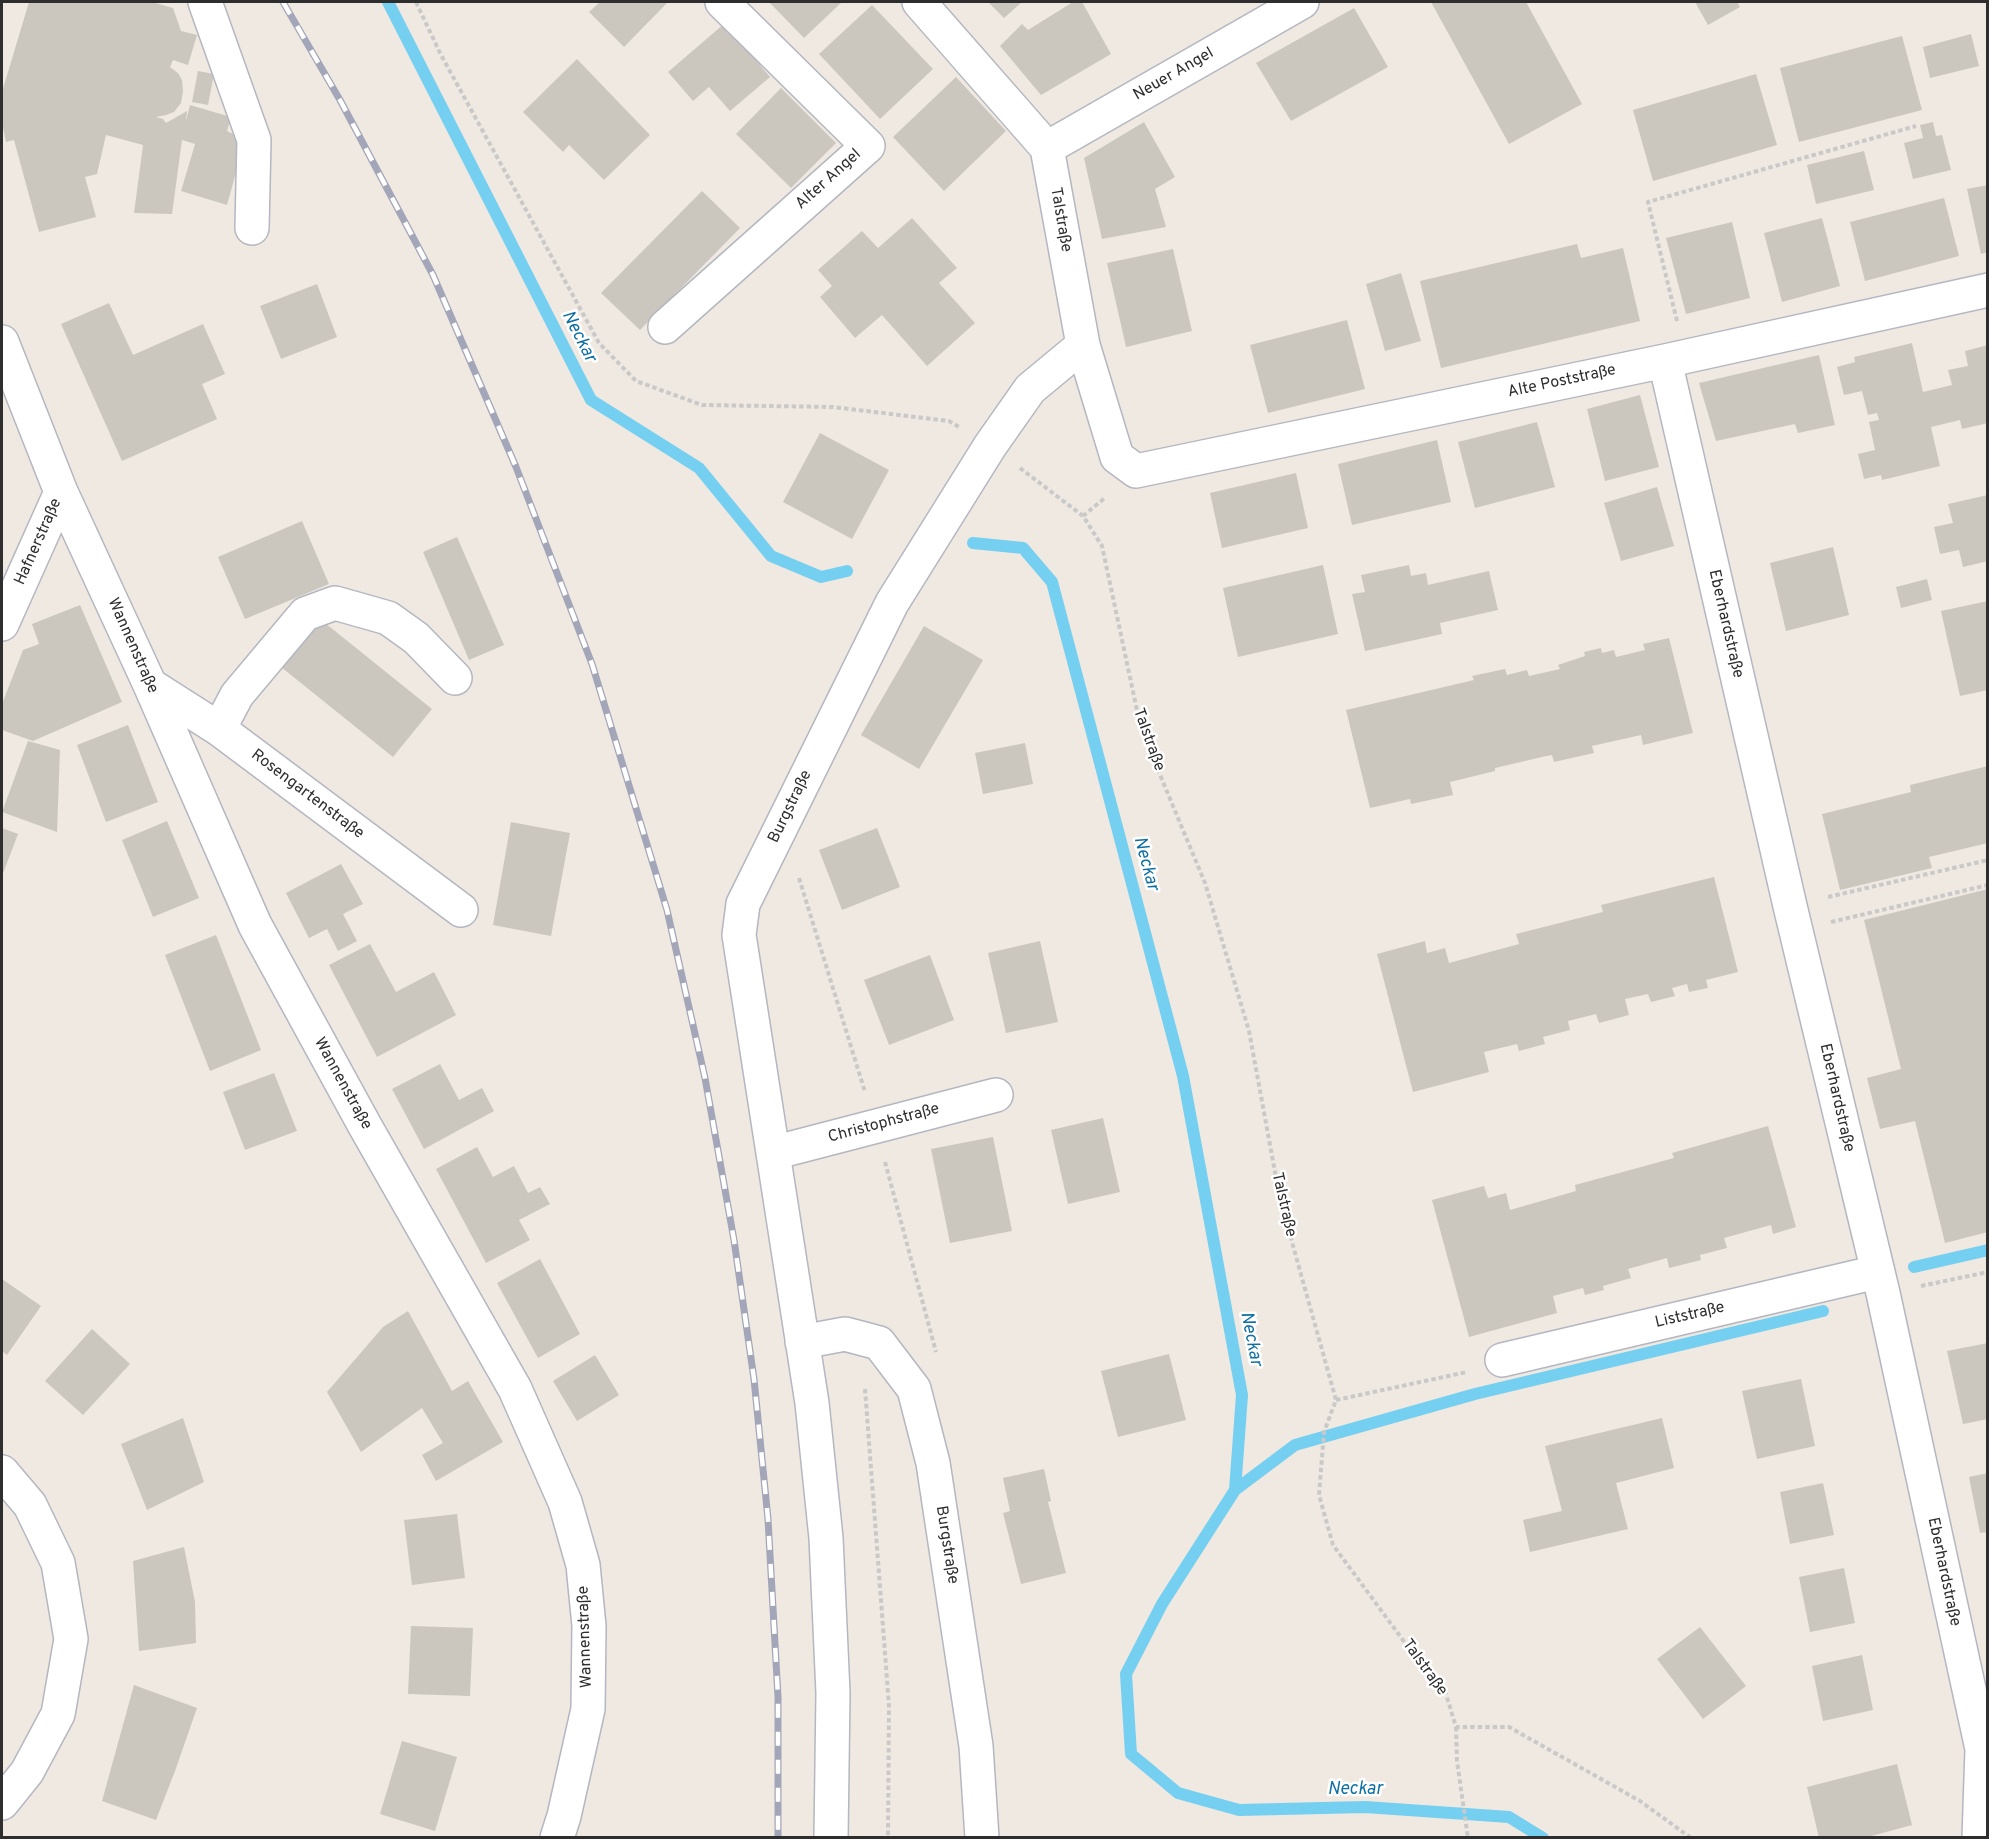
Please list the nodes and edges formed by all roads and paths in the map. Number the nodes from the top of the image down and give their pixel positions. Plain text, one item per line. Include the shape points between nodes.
1 (206, 2) edge
2 (722, 2) edge
3 (919, 2) edge
4 (1302, 2) edge
5 (1916, 126) dead end
6 (1047, 148) junction
7 (252, 228) dead end
8 (1988, 290) edge
9 (665, 327) dead end
10 (2, 342) edge
11 (1083, 345) junction
12 (1675, 359) junction
13 (990, 446) junction
14 (1136, 471) joint
15 (62, 492) junction
16 (2, 624) edge
17 (455, 678) dead end
18 (150, 685) junction
19 (219, 729) junction
20 (1988, 860) edge
21 (1988, 885) edge
22 (1790, 906) junction
23 (461, 910) dead end
24 (1830, 923) dead end
25 (996, 1095) dead end
26 (773, 1153) junction
27 (1988, 1272) edge
28 (1880, 1282) junction
29 (802, 1342) junction
30 (879, 1343) junction
31 (1502, 1360) joint
32 (1336, 1401) junction
33 (2, 1472) edge
34 (1456, 1727) junction
35 (1985, 1749) edge
36 (2, 1803) edge
37 (556, 1838) edge
38 (831, 1838) edge
39 (888, 1838) edge
40 (982, 1838) edge
41 (1468, 1838) edge
42 (1691, 1838) edge
43 (1979, 1838) edge

1 - 7 street via 254,140
2 - 9 street, Alter Angel via 868,146
3 - 6 street
4 - 6 street, Neuer Angel
5 - 12 path via 1648,202
6 - 11 street, Talstraße
8 - 12 street, Alte Poststraße
10 - 15 street, Wannenstraße
11 - 13 street, Burgstraße via 1030,389
11 - 14 street, Talstraße via 1117,457
12 - 14 street, Alte Poststraße
12 - 22 street, Eberhardstraße
13 - 26 street, Burgstraße via 892,603 743,904 739,935
13 - 32 path, Talstraße via 1083,516 1102,546 1141,729 1205,883 1249,1031 1280,1199
15 - 16 street, Hafnerstraße
15 - 18 street, Wannenstraße
17 - 19 street via 416,638 388,618 335,603 305,614 237,694
18 - 19 street, Rosengartenstraße
18 - 37 street, Wannenstraße via 255,925 515,1389 565,1502 583,1565 589,1626 588,1709
19 - 23 street, Rosengartenstraße
20 - 22 path
21 - 24 path
22 - 28 street, Eberhardstraße
25 - 26 street, Christophstraße
26 - 29 street, Burgstraße
27 - 28 path
28 - 31 street, Liststraße
28 - 35 street, Eberhardstraße
29 - 30 street via 845,1334
29 - 38 street, Burgstraße via 826,1538 833,1693
30 - 39 path via 864,1381 889,1706
30 - 40 street, Burgstraße via 914,1389 933,1463 976,1746
31 - 32 path via 1480,1369
32 - 34 path, Talstraße via 1324,1432 1319,1495 1334,1545 1446,1694
33 - 36 street via 30,1505 58,1563 70,1639 58,1714 27,1772
34 - 41 path, Talstraße
34 - 42 path via 1509,1727 1640,1801
35 - 43 street, Eberhardstraße

